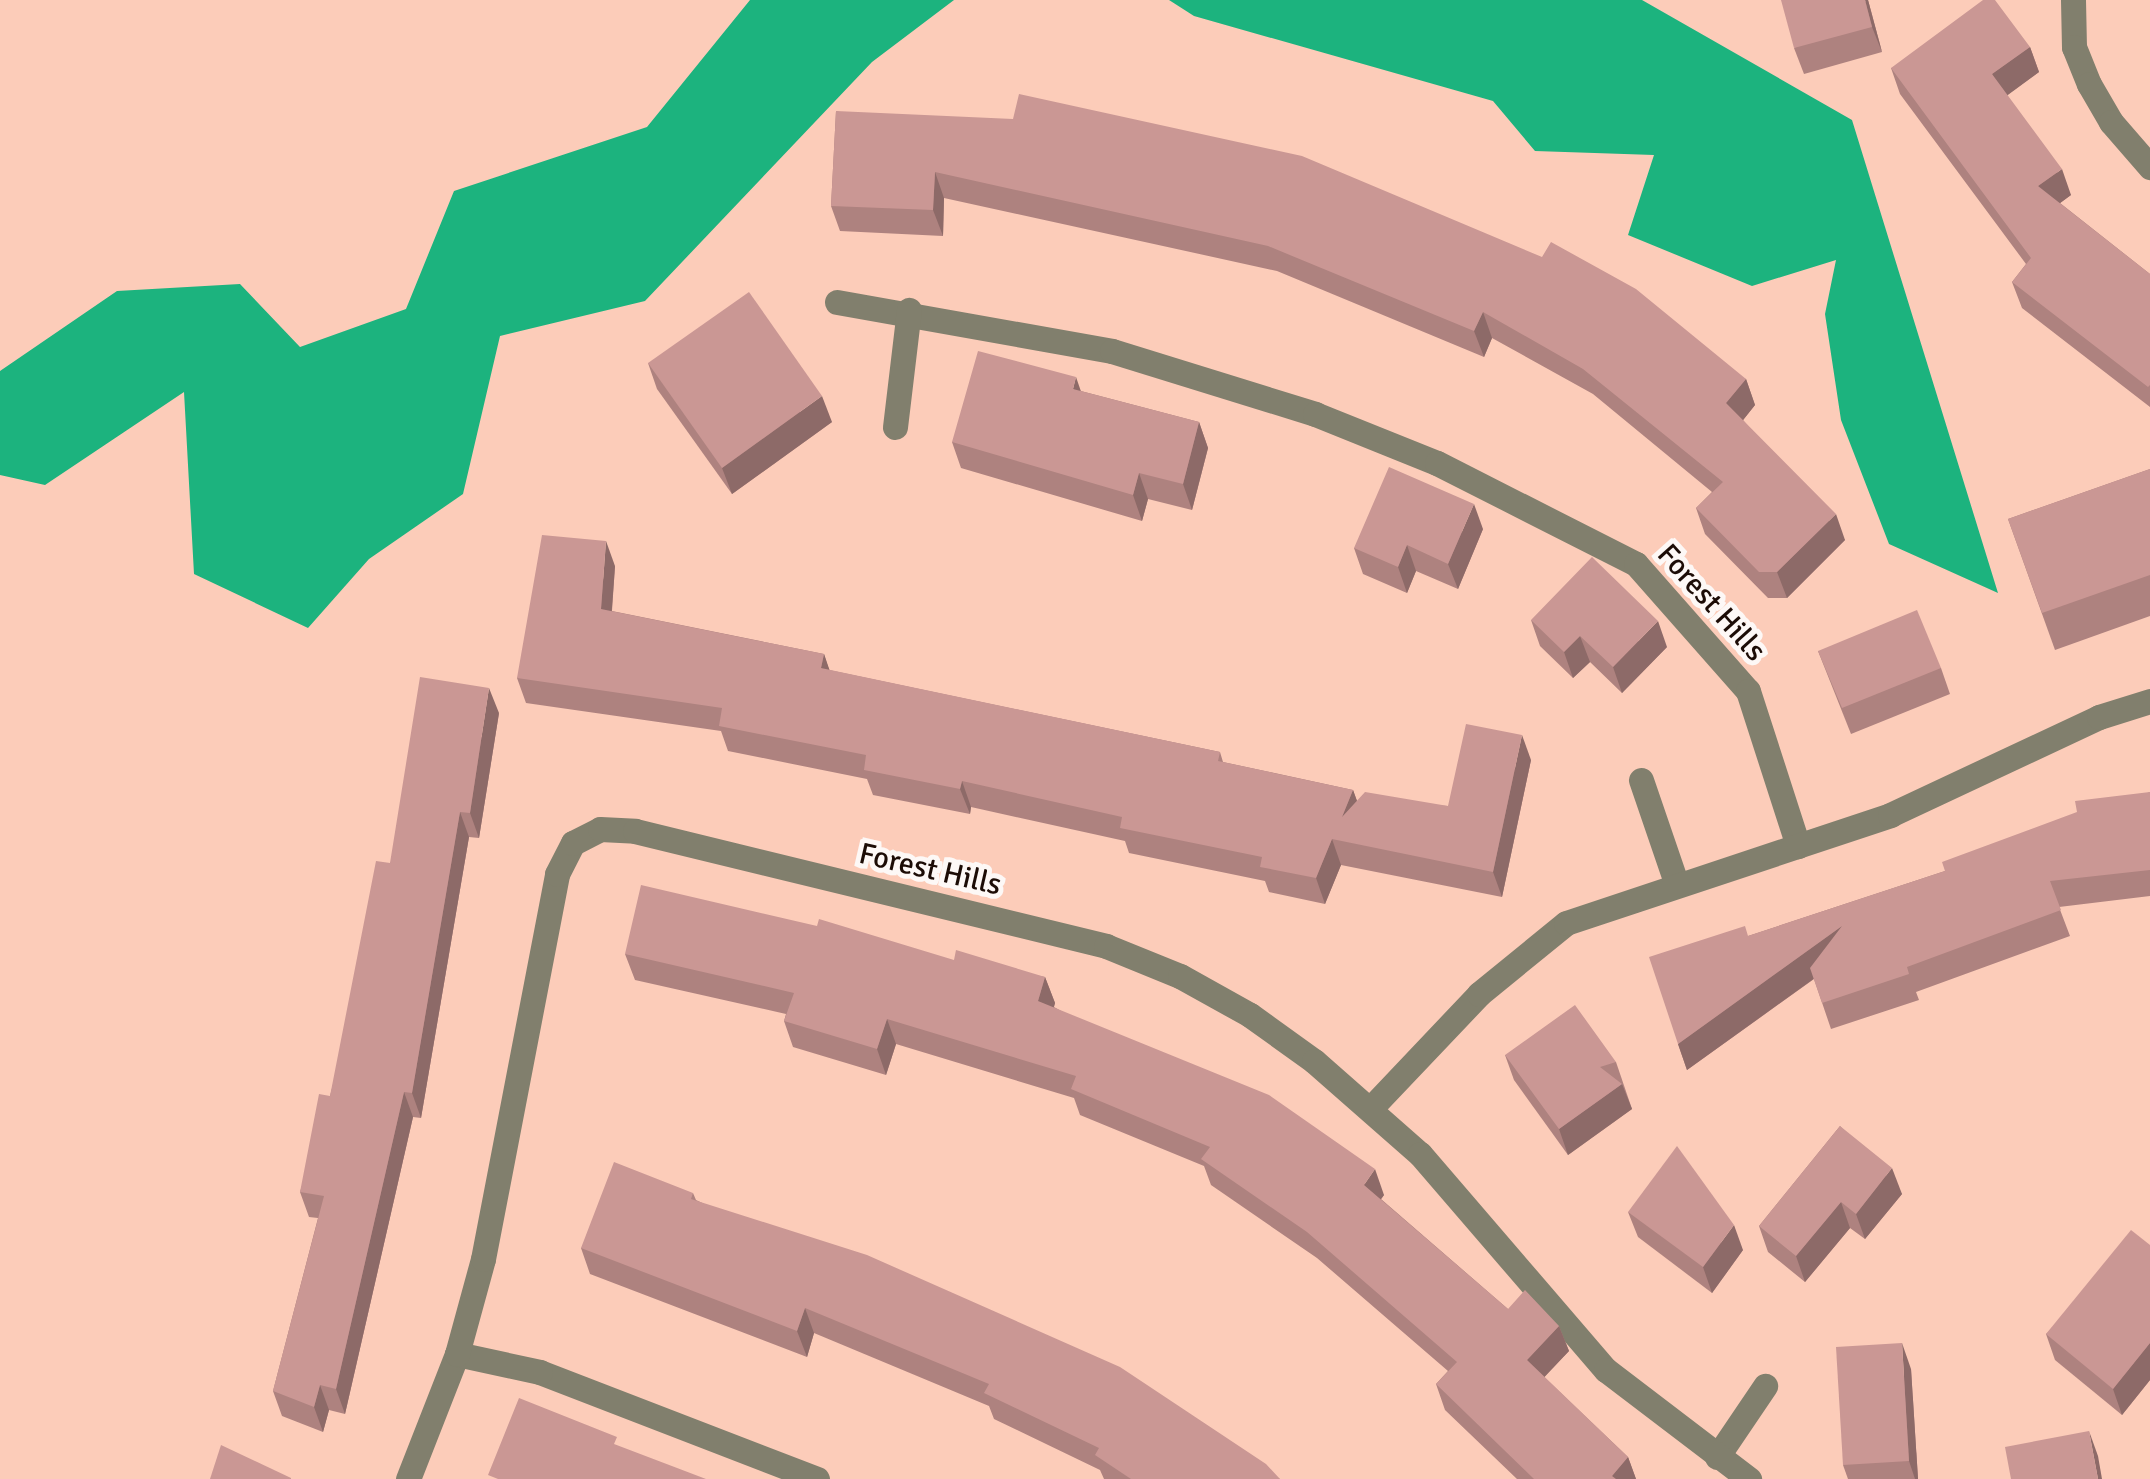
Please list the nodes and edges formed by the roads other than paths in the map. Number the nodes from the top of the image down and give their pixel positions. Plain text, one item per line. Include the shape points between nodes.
1 (2073, 0) edge
2 (2150, 166) edge
3 (836, 302) dead end
4 (910, 310) junction
5 (895, 426) dead end
6 (2150, 701) edge
7 (1641, 780) dead end
8 (1798, 846) junction
9 (1676, 882) junction
10 (1371, 1108) junction
11 (458, 1354) junction
12 (1765, 1386) dead end
13 (1717, 1457) junction
14 (408, 1479) edge
15 (817, 1479) edge
16 (1749, 1479) edge

1 - 2 street via 2074,47 2089,84 2110,122
3 - 4 street, Forest Hills
4 - 5 street
4 - 8 street, Forest Hills via 1112,351 1315,414 1437,463 1636,564 1748,691
6 - 8 street via 2099,717 1890,815
7 - 9 street
8 - 9 street
9 - 10 street via 1566,923 1519,957
10 - 11 street, Forest Hills via 1250,1016 1180,976 1106,946 636,831 600,829 574,843 557,874
10 - 13 street, Forest Hills via 1473,1210 1606,1370
11 - 14 street, Forest Hills
11 - 15 street via 540,1372
12 - 13 street
13 - 16 street, Forest Hills

